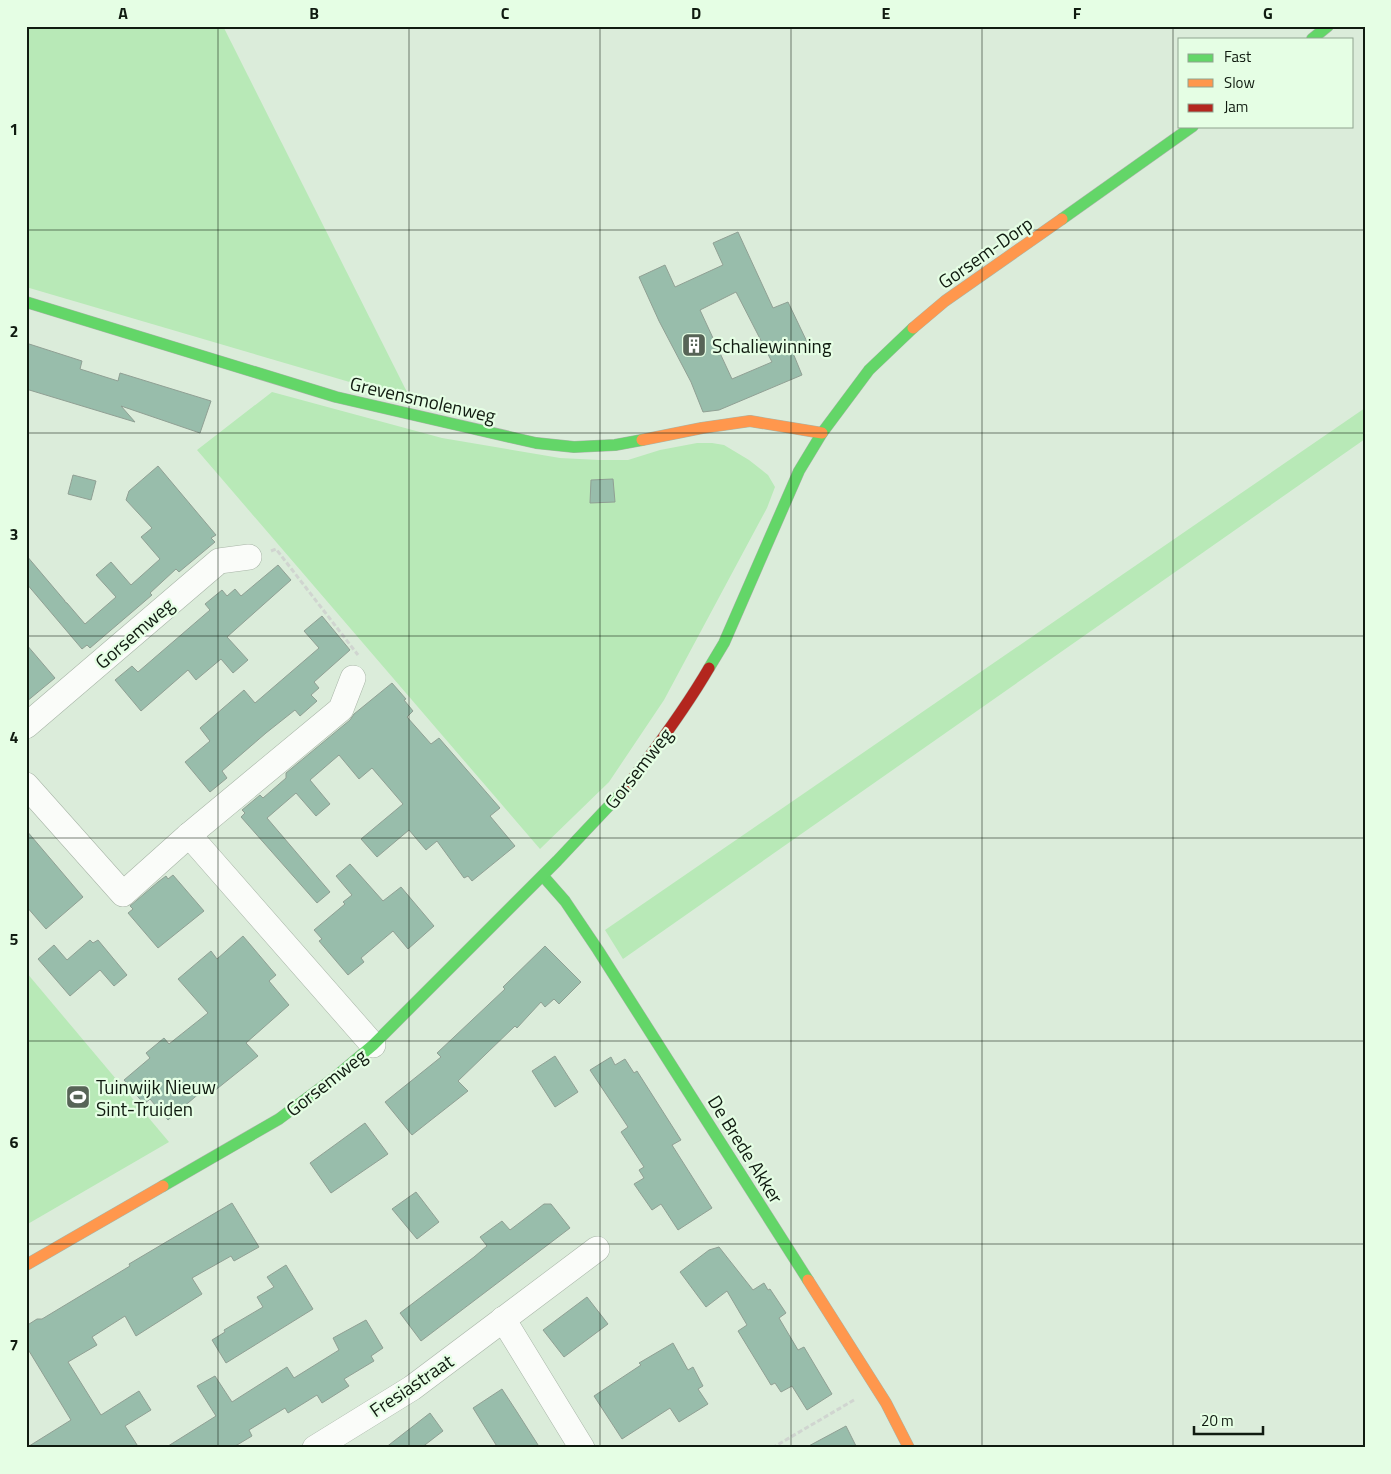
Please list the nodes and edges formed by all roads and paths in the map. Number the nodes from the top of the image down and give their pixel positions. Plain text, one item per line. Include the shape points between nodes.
1 (1328, 26) edge
2 (1313, 38) edge
3 (1190, 128) edge
4 (26, 302) edge
5 (822, 433) junction
6 (249, 557) joint
7 (353, 678) joint
8 (26, 726) edge
9 (26, 785) edge
10 (189, 835) junction
11 (543, 876) junction
12 (373, 1045) junction
13 (597, 1249) dead end
14 (26, 1265) edge
15 (503, 1318) junction
16 (876, 1387) junction
17 (315, 1448) edge
18 (582, 1448) edge
19 (772, 1448) edge
20 (909, 1448) edge

1 - 2 street
3 - 5 street, Gorsem-Dorp via 945,301 869,370
4 - 5 street, Grevensmolenweg via 336,397 536,443 574,447 615,445 750,421
5 - 11 street, Gorsemweg via 799,471 727,634 696,690 620,795
6 - 7 path via 276,549 360,659
6 - 8 street, Gorsemweg via 219,561
7 - 10 street via 341,709
9 - 10 street via 123,894
10 - 12 street, Gorsemweg
11 - 12 street, Gorsemweg
11 - 16 street, De Brede Akker via 565,901 598,950
12 - 14 street, Gorsemweg via 279,1119
13 - 15 street, Fresiastraat
15 - 17 street, Fresiastraat via 412,1388
15 - 18 street
16 - 19 path
16 - 20 street, De Brede Akker

